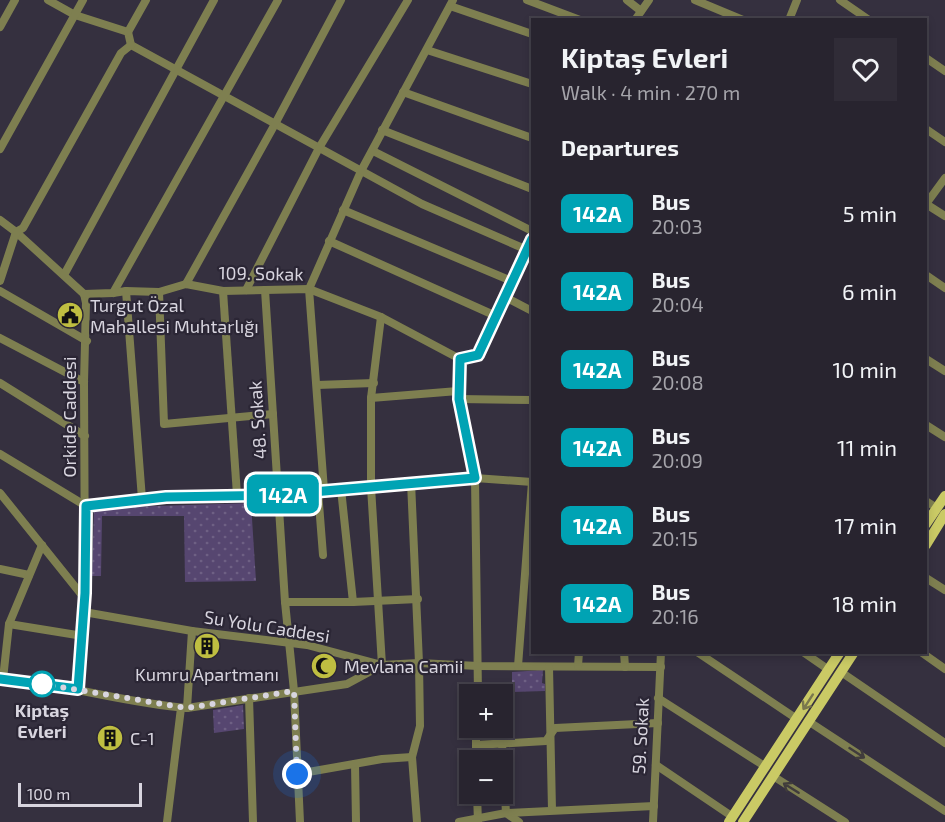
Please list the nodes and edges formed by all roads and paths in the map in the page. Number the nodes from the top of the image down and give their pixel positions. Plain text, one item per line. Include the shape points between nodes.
1 (15, 0) edge
2 (48, 0) edge
3 (83, 0) edge
4 (146, 0) edge
5 (214, 0) edge
6 (278, 0) edge
7 (341, 0) edge
8 (408, 0) edge
9 (527, 0) edge
10 (627, 0) edge
11 (649, 0) edge
12 (695, 0) edge
13 (797, 0) edge
14 (840, 0) edge
15 (451, 3) edge
16 (641, 11) junction
17 (75, 15) junction
18 (575, 18) edge
19 (636, 18) edge
20 (739, 18) edge
21 (790, 18) edge
22 (866, 18) edge
23 (0, 27) edge
24 (128, 32) junction
25 (531, 34) edge
26 (131, 45) junction
27 (427, 50) junction
28 (927, 59) edge
29 (176, 70) junction
30 (945, 71) edge
31 (531, 84) edge
32 (403, 92) junction
33 (225, 97) junction
34 (275, 124) junction
35 (382, 130) junction
36 (927, 130) edge
37 (531, 138) edge
38 (945, 142) edge
39 (319, 148) junction
40 (0, 149) edge
41 (373, 151) junction
42 (361, 171) junction
43 (945, 178) edge
44 (531, 189) edge
45 (927, 203) edge
46 (927, 205) edge
47 (343, 210) junction
48 (945, 216) edge
49 (0, 220) edge
50 (531, 230) edge
51 (16, 232) junction
52 (329, 240) junction
53 (531, 251) edge
54 (3, 260) edge
55 (64, 275) junction
56 (927, 276) edge
57 (0, 281) edge
58 (514, 282) junction
59 (186, 284) junction
60 (945, 288) edge
61 (309, 289) junction
62 (246, 290) junction
63 (265, 290) junction
64 (0, 291) edge
65 (126, 291) junction
66 (223, 291) junction
67 (159, 292) junction
68 (114, 293) junction
69 (84, 294) junction
70 (505, 297) junction
71 (531, 310) edge
72 (496, 316) junction
73 (381, 317) junction
74 (0, 338) edge
75 (87, 341) junction
76 (460, 359) junction
77 (927, 360) edge
78 (945, 371) edge
79 (84, 382) junction
80 (374, 382) junction
81 (0, 383) edge
82 (317, 385) junction
83 (458, 395) junction
84 (370, 398) junction
85 (531, 400) edge
86 (273, 414) junction
87 (232, 418) junction
88 (927, 426) edge
89 (85, 436) junction
90 (945, 437) edge
91 (0, 454) edge
92 (475, 478) junction
93 (411, 482) junction
94 (531, 482) edge
95 (371, 487) junction
96 (341, 489) junction
97 (321, 491) junction
98 (1, 495) edge
99 (237, 495) junction
100 (278, 495) junction
101 (531, 495) edge
102 (945, 496) edge
103 (142, 499) junction
104 (927, 502) edge
105 (86, 506) junction
106 (942, 514) edge
107 (927, 523) edge
108 (927, 542) edge
109 (42, 545) junction
110 (323, 555) dead end
111 (0, 569) edge
112 (29, 575) junction
113 (927, 579) edge
114 (945, 590) edge
115 (85, 599) junction
116 (418, 599) junction
117 (378, 601) junction
118 (285, 602) junction
119 (353, 602) junction
120 (84, 612) junction
121 (9, 624) junction
122 (192, 631) junction
123 (83, 636) junction
124 (288, 643) junction
125 (579, 654) edge
126 (624, 654) edge
127 (661, 654) edge
128 (700, 654) edge
129 (806, 654) edge
130 (839, 654) edge
131 (853, 654) edge
132 (924, 654) edge
133 (419, 663) junction
134 (382, 665) junction
135 (478, 666) junction
136 (518, 666) junction
137 (578, 666) junction
138 (549, 667) junction
139 (625, 667) junction
140 (661, 667) junction
141 (945, 669) edge
142 (829, 670) junction
143 (840, 672) junction
144 (2, 679) edge
145 (477, 684) edge
146 (78, 689) junction
147 (294, 691) junction
148 (249, 698) junction
149 (658, 698) junction
150 (184, 708) junction
151 (802, 720) junction
152 (658, 723) junction
153 (552, 733) junction
154 (476, 738) edge
155 (945, 743) edge
156 (502, 744) junction
157 (476, 745) junction
158 (476, 750) edge
159 (412, 756) junction
160 (355, 764) junction
161 (656, 765) junction
162 (770, 772) junction
163 (297, 774) junction
164 (477, 804) edge
165 (654, 806) junction
166 (552, 810) junction
167 (945, 811) edge
168 (506, 813) junction
169 (478, 820) edge
170 (735, 820) edge
171 (167, 822) edge
172 (253, 822) edge
173 (300, 822) edge
174 (356, 822) edge
175 (417, 822) edge
176 (459, 822) edge
177 (519, 822) edge
178 (653, 822) edge
179 (845, 822) edge

1 - 23 street
2 - 17 street
3 - 17 street
4 - 24 street
5 - 29 street
6 - 33 street
7 - 34 street
8 - 39 street
9 - 18 street
10 - 16 street
11 - 16 street
12 - 20 street
13 - 21 street
14 - 22 street
15 - 25 street
15 - 27 street
16 - 19 street
17 - 24 street
17 - 40 street
24 - 26 street
26 - 29 street
26 - 51 street via 121,53 23,228
27 - 31 street
27 - 32 street
28 - 30 street
29 - 33 street
29 - 55 street
32 - 35 street
32 - 37 street
33 - 34 street
33 - 68 street
34 - 39 street
34 - 59 street
35 - 41 street
35 - 44 street
36 - 38 street
39 - 42 street
39 - 62 street
41 - 42 street
41 - 50 street
42 - 47 street
42 - 53 street via 422,204
43 - 45 street
46 - 48 street
47 - 52 street
47 - 58 street
49 - 51 street
51 - 54 street
51 - 55 street
52 - 61 street
52 - 72 street
53 - 58 street
54 - 57 street
55 - 69 street
56 - 60 street
58 - 70 street
59 - 66 street, 109. Sokak
59 - 67 street, 109. Sokak
61 - 63 street, 109. Sokak
61 - 73 street, 109. Sokak
61 - 82 street
62 - 63 street, 109. Sokak
62 - 66 street, 109. Sokak
63 - 86 street, 48. Sokak
64 - 75 street
65 - 67 street, 109. Sokak
65 - 68 street, 109. Sokak
65 - 103 street
66 - 87 street
67 - 87 street via 164,424
68 - 69 street, 109. Sokak
69 - 75 street, Orkide Caddesi
70 - 71 street
70 - 72 street
72 - 76 street via 478,355
73 - 76 street, 109. Sokak
73 - 80 street
74 - 79 street
75 - 79 street, Orkide Caddesi
76 - 83 street
77 - 78 street
79 - 89 street, Orkide Caddesi
80 - 82 street
80 - 84 street
81 - 89 street
82 - 97 street
83 - 84 street
83 - 85 street
83 - 92 street
84 - 95 street
86 - 87 street
86 - 100 street, 48. Sokak
87 - 99 street
88 - 90 street
89 - 105 street, Orkide Caddesi
91 - 105 street
92 - 93 street
92 - 94 street
92 - 135 street
93 - 95 street
93 - 116 street
95 - 96 street
95 - 117 street
96 - 97 street
96 - 119 street
97 - 100 street
97 - 110 street
98 - 109 street
99 - 100 street
99 - 103 street
100 - 118 street, 48. Sokak
101 - 136 street
102 - 106 main road
103 - 105 street
104 - 106 street
105 - 115 street, Orkide Caddesi
106 - 107 main road
106 - 108 main road
109 - 112 street
109 - 115 street
111 - 112 street
112 - 121 street
113 - 114 street
115 - 120 street, Orkide Caddesi
116 - 117 street
116 - 133 street
117 - 119 street
117 - 134 street
118 - 119 street
118 - 124 street, 48. Sokak
120 - 122 street, Su Yolu Caddesi
120 - 123 street, Orkide Caddesi
121 - 123 street
121 - 144 street
122 - 124 street, Su Yolu Caddesi
122 - 150 street
123 - 146 street, Orkide Caddesi
124 - 134 street, Su Yolu Caddesi
124 - 147 street, 48. Sokak
125 - 137 street
126 - 139 street
127 - 140 street, 59. Sokak
128 - 151 street
129 - 142 street
130 - 142 main road
131 - 143 main road
132 - 141 street
133 - 134 street, Su Yolu Caddesi
133 - 135 street, Su Yolu Caddesi
133 - 159 street via 420,726
134 - 147 street via 347,684
135 - 136 street, Su Yolu Caddesi
135 - 145 street
136 - 138 street, Su Yolu Caddesi
137 - 138 street, Su Yolu Caddesi
137 - 139 street, Su Yolu Caddesi
138 - 153 street
139 - 140 street, Su Yolu Caddesi
140 - 149 street, 59. Sokak
142 -> 151 main road
143 - 151 main road
143 - 155 street
144 - 146 street
146 - 150 street
147 - 148 street
147 - 163 street, 48. Sokak
148 - 150 street
148 - 172 street
149 - 152 street, 59. Sokak
149 - 162 street
150 - 171 street
151 - 162 main road
151 -> 167 street
152 - 153 street via 555,729
152 - 161 street, 59. Sokak
153 - 156 street via 546,741
153 - 166 street
154 - 157 street
156 - 157 street
156 - 168 street
157 - 158 street
159 - 160 street
159 - 175 street
160 - 163 street
160 - 174 street
161 - 165 street, 59. Sokak
161 - 170 street
162 - 170 main road
179 -> 162 street
163 - 173 street, 48. Sokak
164 - 169 street
165 - 166 street
165 - 178 street, 59. Sokak
166 - 168 street
168 - 169 street
168 - 177 street
169 - 176 street

